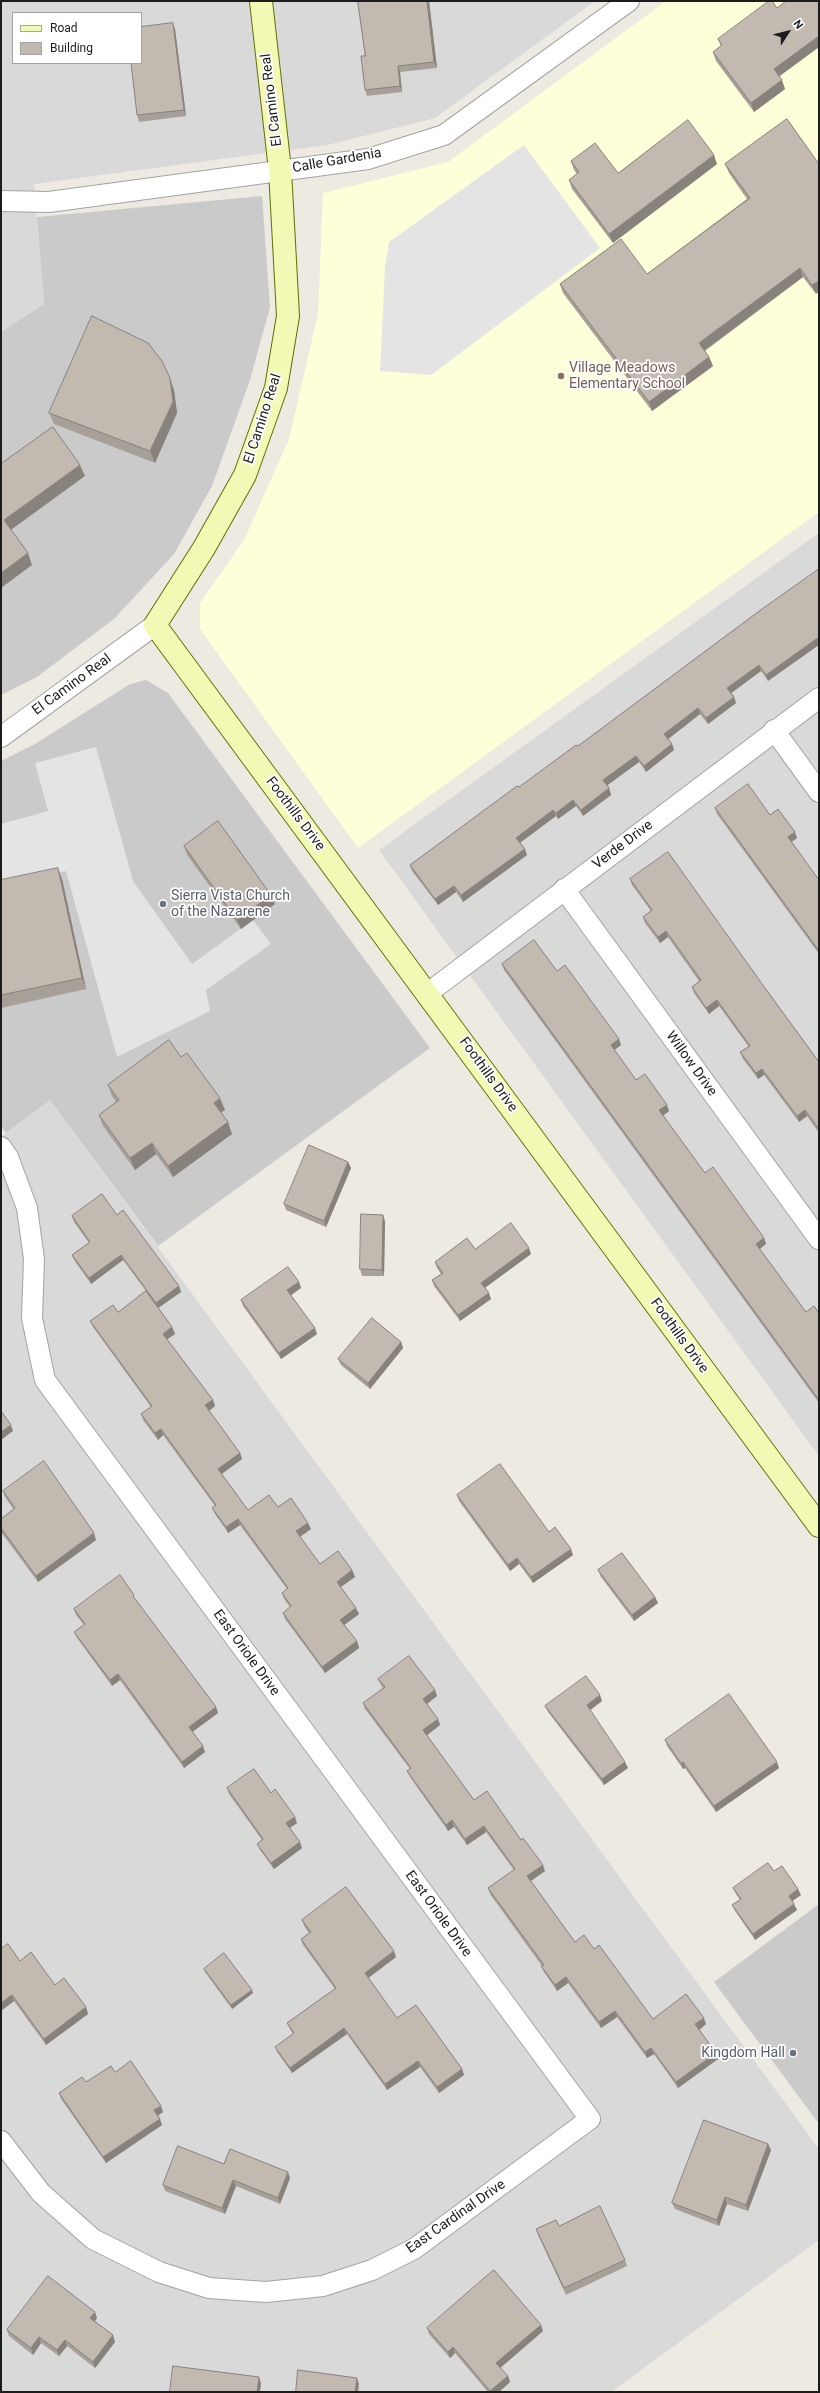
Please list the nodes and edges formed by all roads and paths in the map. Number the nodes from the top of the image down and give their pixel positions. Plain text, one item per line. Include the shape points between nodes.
1 (261, 1) edge
2 (629, 1) edge
3 (280, 170) junction
4 (1, 201) edge
5 (155, 625) junction
6 (819, 698) edge
7 (774, 730) junction
8 (1, 737) edge
9 (819, 792) edge
10 (564, 889) junction
11 (428, 993) junction
12 (1, 1147) edge
13 (819, 1239) edge
14 (819, 1526) edge
15 (590, 2119) joint
16 (1, 2141) edge

1 - 3 street, El Camino Real
2 - 3 street, Calle Gardenia via 444,135 368,159
3 - 4 street, Calle Gardenia via 49,202
3 - 5 street, El Camino Real via 288,316 276,388 244,475 204,548
5 - 8 street, El Camino Real
5 - 11 street, Foothills Drive
6 - 7 street, Verde Drive
7 - 9 street
7 - 10 street, Verde Drive
10 - 11 street, Verde Drive
10 - 13 street, Willow Drive
11 - 14 street, Foothills Drive
12 - 15 street, East Oriole Drive via 8,1157 27,1208 34,1259 32,1318 45,1380
15 - 16 street, East Cardinal Drive via 414,2249 372,2270 323,2286 266,2292 210,2288 159,2272 93,2239 41,2193

